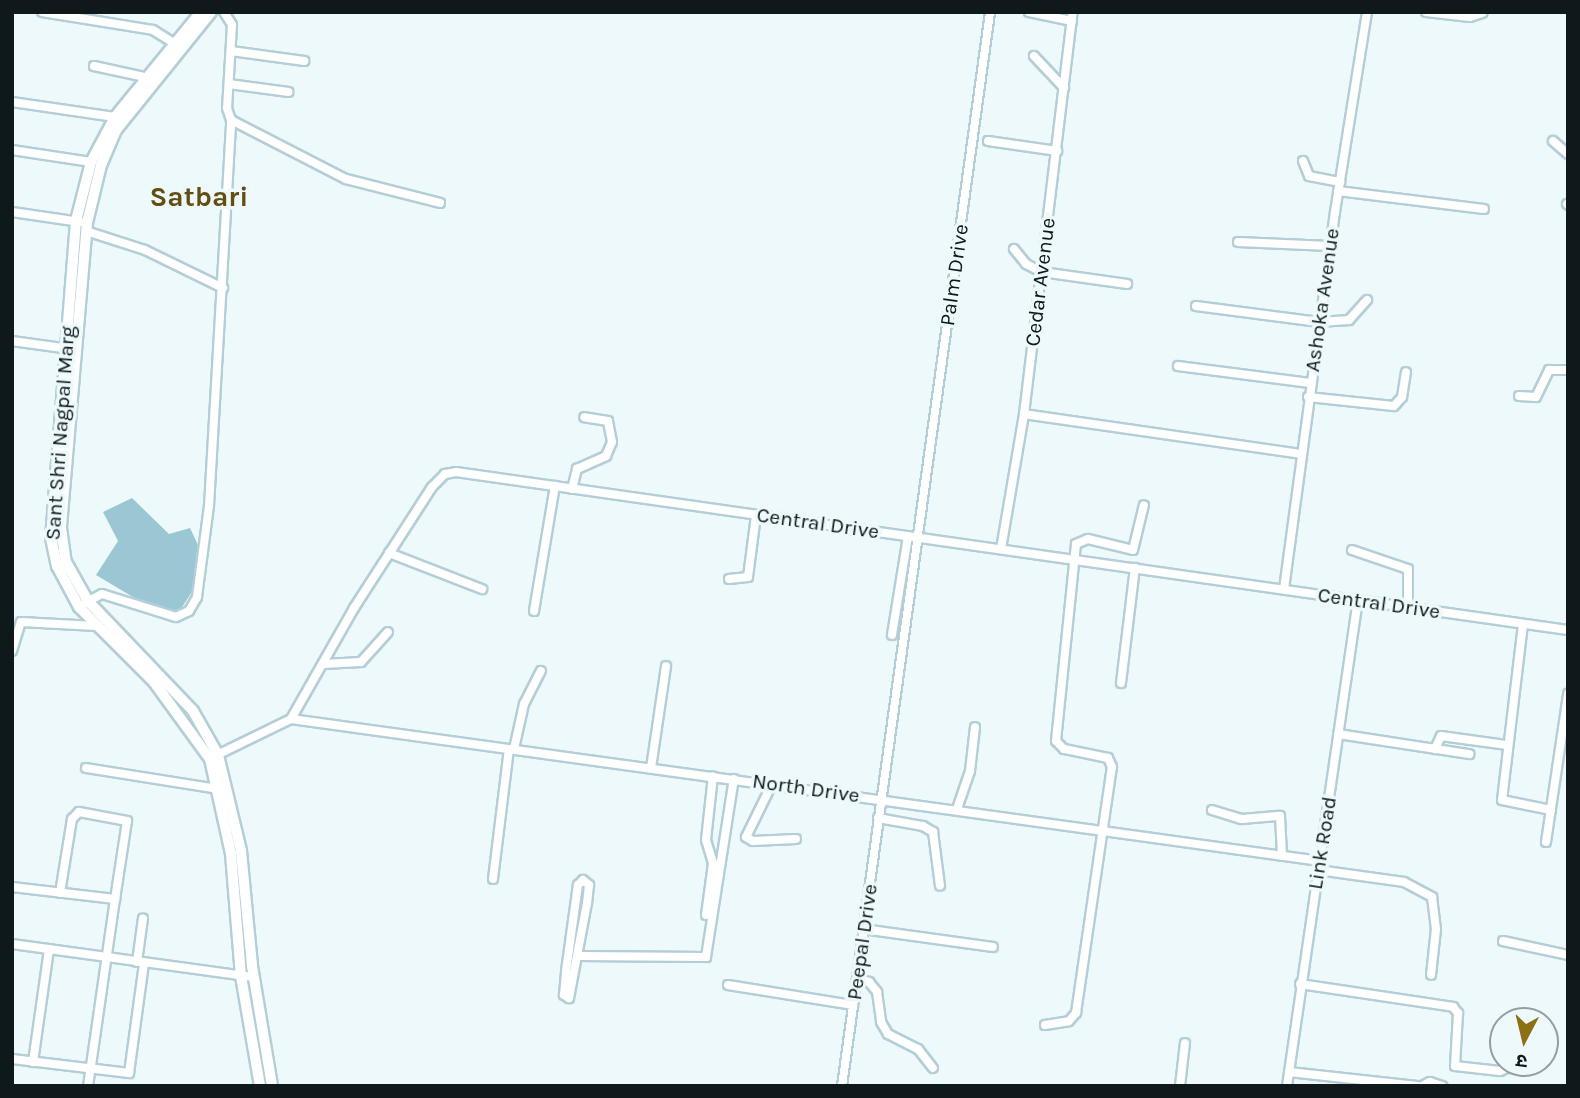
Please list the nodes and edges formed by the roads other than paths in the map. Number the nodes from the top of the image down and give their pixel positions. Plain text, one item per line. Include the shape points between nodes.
1 (42, 12) edge
2 (201, 12) edge
3 (211, 12) edge
4 (224, 12) edge
5 (990, 12) edge
6 (1029, 12) edge
7 (1367, 12) edge
8 (1426, 12) edge
9 (1482, 13) edge
10 (1073, 17) edge
11 (177, 45) junction
12 (231, 51) junction
13 (1034, 56) dead end
14 (304, 61) dead end
15 (94, 66) dead end
16 (149, 78) junction
17 (229, 84) junction
18 (1064, 88) junction
19 (288, 92) dead end
20 (12, 102) edge
21 (115, 117) junction
22 (231, 120) junction
23 (988, 141) dead end
24 (1553, 141) dead end
25 (12, 150) edge
26 (1057, 150) junction
27 (1568, 154) edge
28 (1303, 161) dead end
29 (91, 162) junction
30 (1339, 187) junction
31 (440, 203) dead end
32 (1484, 209) dead end
33 (12, 212) edge
34 (83, 225) junction
35 (1238, 242) dead end
36 (1330, 246) junction
37 (1014, 249) dead end
38 (1042, 272) junction
39 (1127, 284) dead end
40 (223, 289) junction
41 (1367, 300) dead end
42 (1196, 306) dead end
43 (1319, 322) junction
44 (12, 341) edge
45 (63, 348) junction
46 (1178, 366) dead end
47 (1568, 370) edge
48 (1406, 372) dead end
49 (1310, 383) junction
50 (1308, 397) junction
51 (1519, 397) dead end
52 (1024, 414) junction
53 (584, 417) dead end
54 (1300, 454) junction
55 (555, 486) junction
56 (572, 489) junction
57 (1144, 505) dead end
58 (756, 514) junction
59 (908, 536) junction
60 (918, 537) junction
61 (1001, 549) junction
62 (1352, 550) dead end
63 (389, 553) junction
64 (1073, 560) junction
65 (1135, 568) junction
66 (729, 579) dead end
67 (482, 589) dead end
68 (1284, 589) junction
69 (1358, 601) junction
70 (84, 604) junction
71 (1408, 608) junction
72 (534, 611) dead end
73 (1523, 624) junction
74 (96, 626) junction
75 (1568, 630) edge
76 (388, 632) dead end
77 (892, 635) dead end
78 (12, 652) edge
79 (324, 664) junction
80 (666, 666) dead end
81 (541, 671) dead end
82 (1121, 683) dead end
83 (1568, 694) edge
84 (291, 719) junction
85 (975, 727) dead end
86 (1338, 734) junction
87 (1507, 745) junction
88 (512, 749) junction
89 (1435, 749) junction
90 (1469, 754) dead end
91 (214, 757) junction
92 (86, 768) dead end
93 (651, 768) junction
94 (713, 776) junction
95 (734, 779) junction
96 (772, 784) junction
97 (218, 789) junction
98 (881, 799) junction
99 (957, 809) junction
100 (1213, 810) dead end
101 (1551, 810) junction
102 (878, 818) junction
103 (1102, 830) junction
104 (796, 839) dead end
105 (1546, 842) dead end
106 (1282, 856) junction
107 (1319, 865) junction
108 (494, 879) dead end
109 (940, 886) dead end
110 (12, 887) edge
111 (60, 893) junction
112 (115, 900) junction
113 (706, 915) dead end
114 (143, 918) dead end
115 (863, 929) junction
116 (1503, 942) dead end
117 (12, 944) edge
118 (993, 947) dead end
119 (49, 949) junction
120 (1568, 955) edge
121 (579, 956) junction
122 (106, 957) junction
123 (140, 963) junction
124 (1432, 975) dead end
125 (241, 976) junction
126 (254, 977) junction
127 (857, 978) junction
128 (1300, 984) junction
129 (729, 985) dead end
130 (853, 1005) junction
131 (1045, 1025) dead end
132 (1185, 1043) dead end
133 (12, 1059) edge
134 (33, 1062) junction
135 (933, 1068) dead end
136 (90, 1069) junction
137 (1489, 1070) edge
138 (1289, 1072) junction
139 (88, 1086) edge
140 (260, 1086) edge
141 (272, 1086) edge
142 (842, 1086) edge
143 (1180, 1086) edge
144 (1287, 1086) edge
145 (1420, 1086) edge
146 (1442, 1086) edge

1 - 11 street via 153,30
2 - 11 main road, Sant Shri Nagpal Marg
3 - 34 main road, Sant Shri Nagpal Marg via 116,130
4 - 12 street via 232,25
5 - 60 street, Palm Drive
6 - 10 street
7 - 30 street, Ashoka Avenue
8 - 9 street via 1465,17
10 - 18 street, Cedar Avenue
11 - 16 main road, Sant Shri Nagpal Marg
12 - 14 street
12 - 17 street
13 - 18 street
15 - 16 street
16 - 21 main road, Sant Shri Nagpal Marg
17 - 19 street
17 - 22 street
18 - 26 street, Cedar Avenue
20 - 21 street
21 - 29 main road, Sant Shri Nagpal Marg
22 - 31 street via 346,179
22 - 40 street
23 - 26 street
24 - 27 street
25 - 29 street
26 - 38 street, Cedar Avenue
28 - 30 street via 1309,176
29 - 34 main road, Sant Shri Nagpal Marg
30 - 32 street
30 - 36 street, Ashoka Avenue
33 - 34 street
34 - 40 street
34 - 45 main road, Sant Shri Nagpal Marg
34 - 70 main road, Sant Shri Nagpal Marg via 61,528 66,562
35 - 36 street
36 - 43 street, Ashoka Avenue
37 - 38 street via 1026,264
38 - 39 street
38 - 52 street, Cedar Avenue
40 - 70 street via 209,506 197,597 189,611 176,617 103,594
41 - 43 street via 1349,320
42 - 43 street
43 - 49 street, Ashoka Avenue
44 - 45 street
45 - 70 main road, Sant Shri Nagpal Marg via 51,538 57,566
46 - 49 street
47 - 51 street via 1549,370 1536,397
48 - 50 street via 1402,397 1394,406
49 - 50 street, Ashoka Avenue
50 - 54 street, Ashoka Avenue
52 - 54 street
52 - 61 street, Cedar Avenue
53 - 56 street via 611,424 612,442 606,456 577,469
54 - 68 street, Ashoka Avenue
55 - 56 street, Central Drive
55 - 63 street, Central Drive via 445,474
55 - 72 street
56 - 58 street, Central Drive
57 - 64 street via 1133,550 1083,539 1076,544
58 - 59 street, Central Drive
58 - 66 street via 748,577
59 - 60 street, Central Drive
59 - 77 street
60 - 61 street, Central Drive
60 - 98 street, Palm Drive
61 - 64 street, Central Drive
62 - 71 street via 1408,569
63 - 67 street
63 - 79 street, Central Drive
64 - 65 street, Central Drive
64 - 103 street via 1056,740 1064,749 1111,761
65 - 68 street, Central Drive
65 - 82 street
68 - 69 street, Central Drive
69 - 71 street, Central Drive
69 - 86 street, Link Road
70 - 74 main road, Sant Shri Nagpal Marg
70 - 91 main road, Sant Shri Nagpal Marg via 193,711
71 - 73 street, Central Drive
73 - 75 street, Central Drive
73 - 87 street
74 - 78 street via 20,622
74 - 91 main road, Sant Shri Nagpal Marg via 154,682
76 - 79 street via 361,662
79 - 84 street, Central Drive
80 - 93 street
81 - 88 street via 524,704
83 - 101 street
84 - 88 street, North Drive
84 - 91 street
85 - 99 street via 970,771
86 - 89 street
86 - 107 street, Link Road
87 - 89 street via 1441,736
87 - 101 street via 1504,803
88 - 93 street, North Drive
88 - 108 street
89 - 90 street
91 - 97 main road, Sant Shri Nagpal Marg
91 - 126 main road, Sant Shri Nagpal Marg via 241,852
92 - 97 street
93 - 94 street, North Drive
94 - 95 street, North Drive
94 - 113 street via 706,841 713,863
95 - 96 street, North Drive
95 - 121 street via 706,957
96 - 98 street, North Drive
96 - 104 street via 746,837 753,841
97 - 125 main road, Sant Shri Nagpal Marg via 231,853
98 - 99 street, North Drive
98 - 102 street, Peepal Drive
99 - 103 street, North Drive
100 - 106 street via 1242,819 1280,816
101 - 105 street
102 - 109 street via 933,832
102 - 115 street, Peepal Drive
103 - 106 street, North Drive
103 - 131 street via 1076,1013 1069,1021
106 - 107 street, North Drive
107 - 124 street, North Drive via 1404,882 1432,897 1436,929
107 - 128 street, Link Road
110 - 111 street
111 - 112 street
111 - 112 street via 72,818 79,812 127,821
112 - 122 street
114 - 123 street
115 - 118 street
115 - 127 street, Peepal Drive
116 - 120 street
117 - 119 street
119 - 122 street
119 - 134 street
121 - 121 street via 572,996 567,998 578,885 583,880 589,884
122 - 123 street
122 - 136 street
123 - 125 street
123 - 136 street via 130,1072
125 - 126 street
125 - 140 main road, Sant Shri Nagpal Marg
126 - 141 main road, Sant Shri Nagpal Marg
127 - 130 street, Peepal Drive
127 - 135 street via 873,985 888,1034 914,1046
128 - 137 street via 1453,1007 1458,1013 1455,1066
128 - 138 street, Link Road
129 - 130 street
130 - 142 street, Peepal Drive
132 - 143 street
133 - 134 street
134 - 136 street
136 - 139 street
138 - 144 street, Link Road
138 - 145 street
145 - 146 street via 1430,1082

